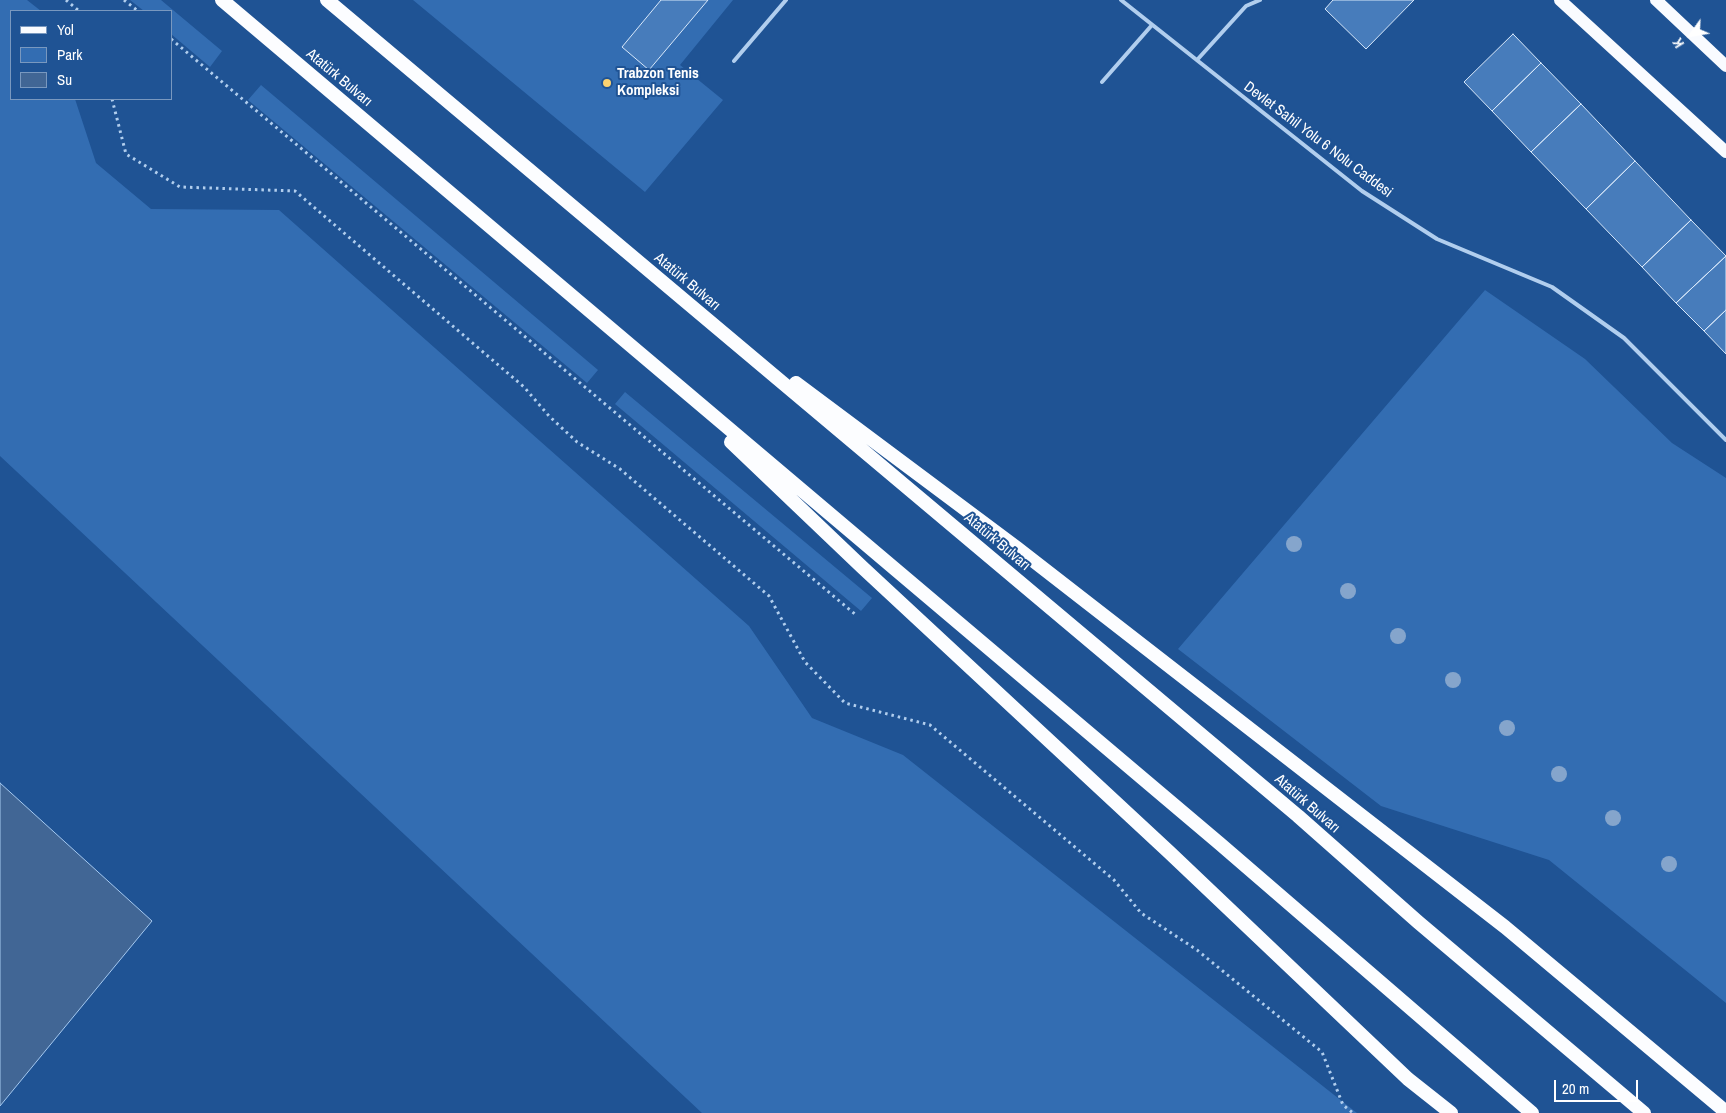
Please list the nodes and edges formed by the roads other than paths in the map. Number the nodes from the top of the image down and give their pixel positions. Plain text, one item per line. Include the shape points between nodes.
1 (222, 0) edge
2 (327, 0) edge
3 (786, 0) edge
4 (1120, 0) edge
5 (1260, 0) edge
6 (1560, 0) edge
7 (1656, 0) edge
8 (1152, 25) junction
9 (1197, 60) junction
10 (734, 62) dead end
11 (1726, 66) edge
12 (1102, 82) dead end
13 (1726, 152) edge
14 (682, 299) junction
15 (639, 353) junction
16 (1726, 440) edge
17 (1726, 1112) edge
18 (1450, 1113) edge
19 (1532, 1113) edge
20 (1644, 1113) edge

1 - 15 highway, Atatürk Bulvarı
2 - 14 highway, Atatürk Bulvarı
3 - 10 lane
4 - 8 lane, Devlet Sahil Yolu 6 Nolu Caddesi
5 - 9 lane via 1246,6
6 - 13 main road
7 - 11 main road
8 - 9 lane, Devlet Sahil Yolu 6 Nolu Caddesi
8 - 12 lane
9 - 16 lane, Devlet Sahil Yolu 6 Nolu Caddesi via 1362,190 1437,239 1552,287 1624,338
14 - 17 highway via 1018,548 1506,927
14 - 20 highway, Atatürk Bulvarı via 1298,816
15 - 18 highway via 862,567 1408,1079
15 - 19 highway, Atatürk Bulvarı via 1211,836

